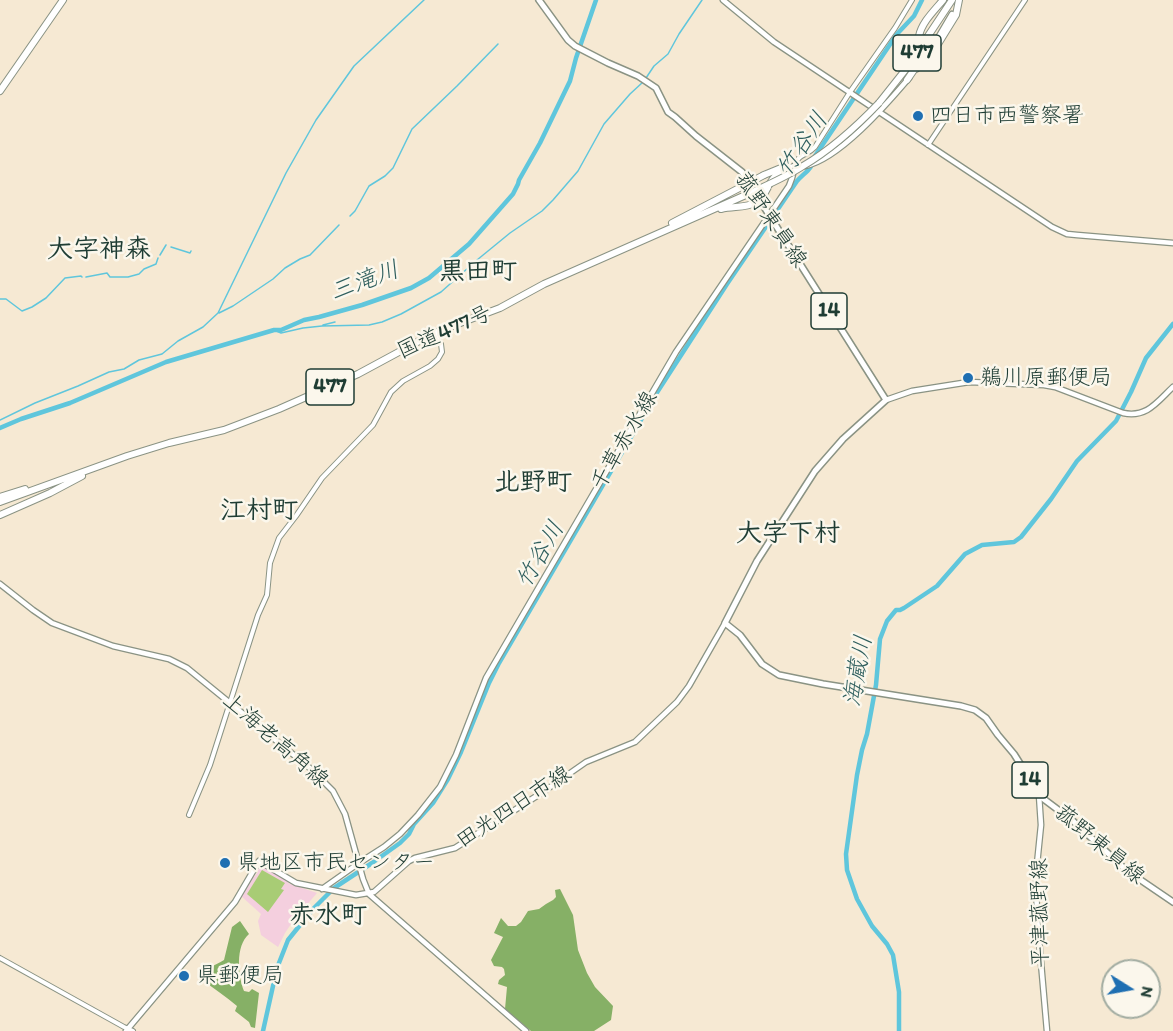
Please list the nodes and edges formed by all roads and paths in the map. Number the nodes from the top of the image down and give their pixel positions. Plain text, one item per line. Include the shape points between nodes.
1 (63, 0) edge
2 (539, 0) edge
3 (723, 0) edge
4 (912, 0) edge
5 (943, 0) edge
6 (952, 0) edge
7 (959, 0) edge
8 (1025, 0) edge
9 (952, 14) dead end
10 (919, 36) dead end
11 (922, 57) junction
12 (907, 80) joint
13 (0, 91) edge
14 (851, 93) junction
15 (879, 112) junction
16 (928, 145) junction
17 (794, 167) junction
18 (771, 218) junction
19 (645, 238) junction
20 (1173, 243) edge
21 (434, 333) junction
22 (1173, 387) edge
23 (886, 400) junction
24 (127, 456) junction
25 (106, 464) junction
26 (0, 496) edge
27 (0, 502) edge
28 (0, 514) edge
29 (0, 584) edge
30 (725, 623) junction
31 (231, 702) junction
32 (1039, 795) junction
33 (189, 815) dead end
34 (359, 864) junction
35 (323, 890) junction
36 (369, 894) junction
37 (1173, 902) edge
38 (0, 958) edge
39 (129, 1030) edge
40 (526, 1031) edge
41 (1047, 1031) edge

1 - 13 highway
2 - 18 main road, 菰野東員線 / 14 via 568,40 656,88 668,112 742,172
3 - 14 main road via 774,42
4 - 14 street
5 - 10 highway
6 - 19 highway, 国道477号 / 477, bridge via 879,103 821,155 748,194
7 - 11 highway via 956,15 935,49
8 - 16 street
9 - 11 main road
11 - 12 highway
12 - 15 main road
14 - 15 main road
14 - 17 street via 814,149 797,159
15 - 16 main road
15 - 17 main road via 848,141 814,164
16 - 20 main road via 1060,232
17 - 18 main road, 千草赤水線 via 791,182
17 - 19 highway, bridge via 764,175
17 - 19 highway, bridge via 776,174 755,203 723,208
18 - 23 main road, 菰野東員線 / 14
18 - 34 main road, 千草赤水線 via 676,352 486,678 440,787 400,834
19 - 21 highway, 国道477号 / 477 via 500,308
21 - 24 highway, 国道477号 / 477 via 358,374 279,409 224,430
21 - 31 street via 441,344 438,359 391,392 373,424 322,478 279,538 270,563 267,595
22 - 23 main road via 1150,408 1132,415 1044,385 969,382 912,391
23 - 30 main road via 824,458 757,561
24 - 25 highway, 国道477号 / 477
24 - 28 highway, 477
25 - 26 highway, 477
25 - 27 highway, 国道477号 / 477
29 - 31 main road, 上海老高角線 via 52,623 113,646 169,658 183,665
30 - 32 main road, 菰野東員線 / 14 via 745,640 762,664 779,675 961,706 980,713 1014,754
30 - 36 main road, 田光四日市線 via 677,702 635,742 586,762 455,848 409,861
31 - 33 street
31 - 34 main road, 上海老高角線 via 333,791 345,814
32 - 37 main road, 菰野東員線 / 14 via 1073,820 1126,870
32 - 41 main road, 平津菰野線 via 1037,917
34 - 35 main road, 千草赤水線
34 - 36 main road, 上海老高角線
35 - 36 main road
35 - 39 main road via 296,883 259,861 235,902
36 - 40 main road, 上海老高角線
38 - 39 street

